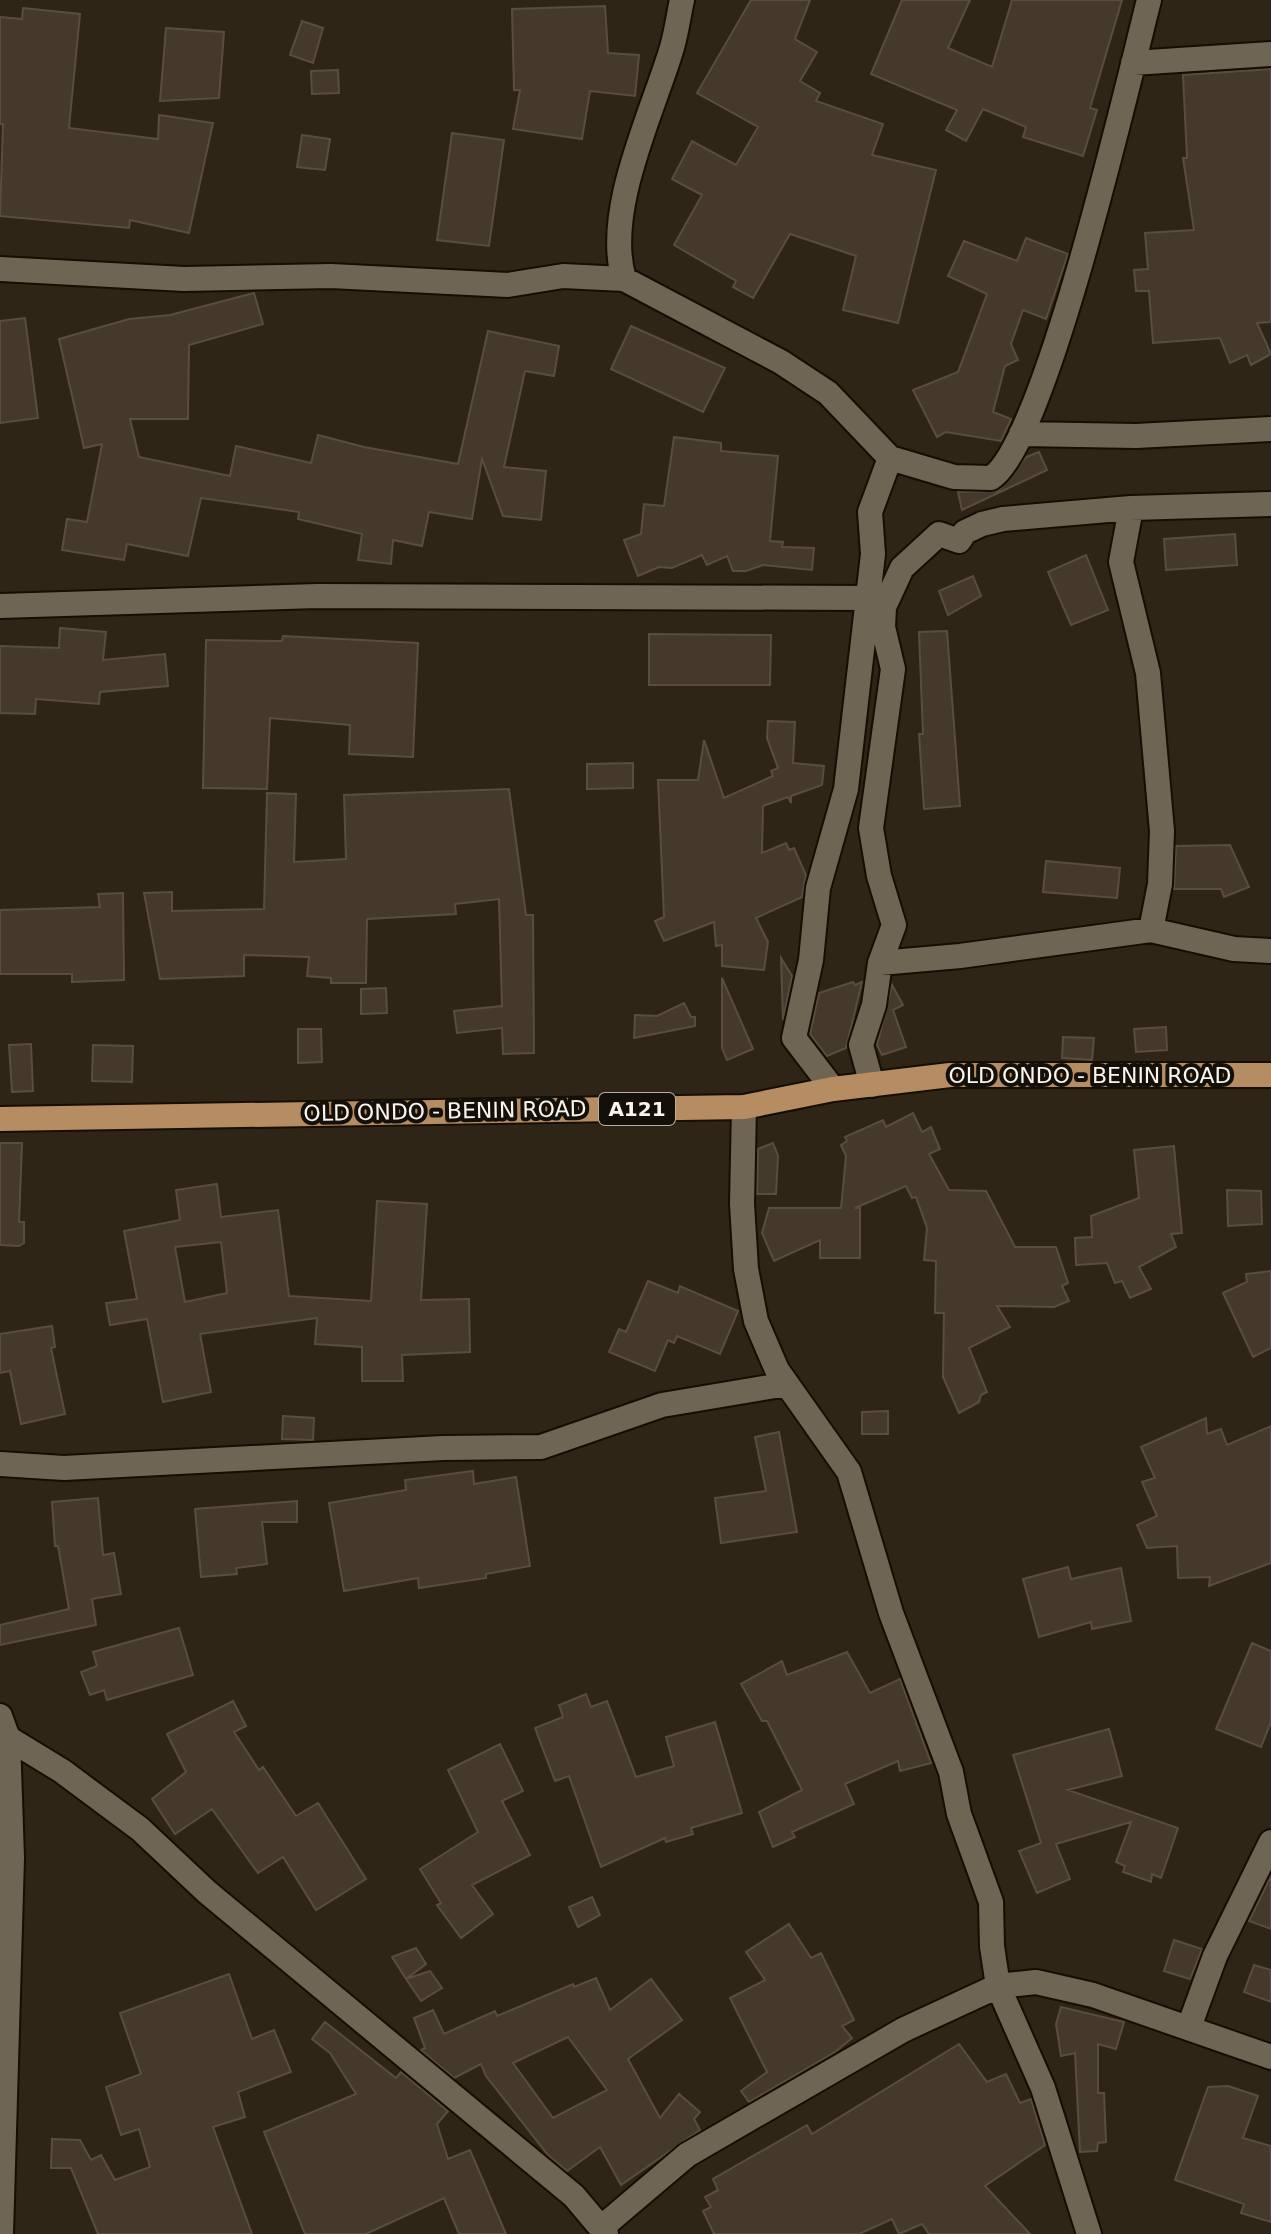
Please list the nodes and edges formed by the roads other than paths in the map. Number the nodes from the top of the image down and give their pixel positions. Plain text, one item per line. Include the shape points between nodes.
1 (682, 0) edge
2 (1149, 0) edge
3 (1271, 54) edge
4 (1133, 63) junction
5 (0, 269) edge
6 (624, 279) junction
7 (1271, 429) edge
8 (1021, 434) junction
9 (890, 458) junction
10 (1271, 504) edge
11 (1131, 508) junction
12 (866, 598) junction
13 (0, 606) edge
14 (1151, 930) junction
15 (1271, 951) edge
16 (880, 963) junction
17 (1271, 1075) edge
18 (872, 1085) junction
19 (833, 1089) junction
20 (744, 1107) junction
21 (0, 1119) edge
22 (787, 1384) junction
23 (0, 1464) edge
24 (4, 1727) edge
25 (1271, 1842) edge
26 (998, 1986) junction
27 (1189, 2027) junction
28 (1271, 2057) edge
29 (604, 2231) edge
30 (1, 2234) edge
31 (1089, 2234) edge

1 - 6 street via 618,236 617,258
2 - 4 street
3 - 4 street
4 - 8 street via 1063,320
5 - 6 street via 184,279 331,276 508,285 563,276
6 - 9 street via 828,393
7 - 8 street via 1136,436
8 - 9 street via 1009,462 991,478 954,477
9 - 12 street via 870,512 873,554
10 - 11 street
11 - 14 street via 1121,562 1148,673 1162,831
11 - 16 street via 1003,519 965,532 959,541 939,534 902,568 884,607 892,681 871,828 894,925
12 - 13 street via 317,596
12 - 19 street via 846,789 818,888 811,960 794,1038
14 - 15 street via 1234,949
14 - 16 street
16 - 18 street via 861,1045
17 - 18 main road, OLD ONDO - BENIN ROAD / A121 via 950,1075
18 - 19 main road, OLD ONDO - BENIN ROAD / A121
19 - 20 main road, OLD ONDO - BENIN ROAD / A121
20 - 21 main road, OLD ONDO - BENIN ROAD / A121
20 - 22 street via 746,1269 756,1321
22 - 23 street via 662,1405 541,1447 64,1468
22 - 26 street via 849,1472 891,1613 951,1772 963,1825 991,1902
24 - 29 street via 140,1829 207,1892 574,2196
24 - 30 street via 12,1858
25 - 27 street via 1215,1956
26 - 27 street via 1036,1982
26 - 29 street via 903,2030 687,2155
26 - 31 street via 1043,2088
27 - 28 street

